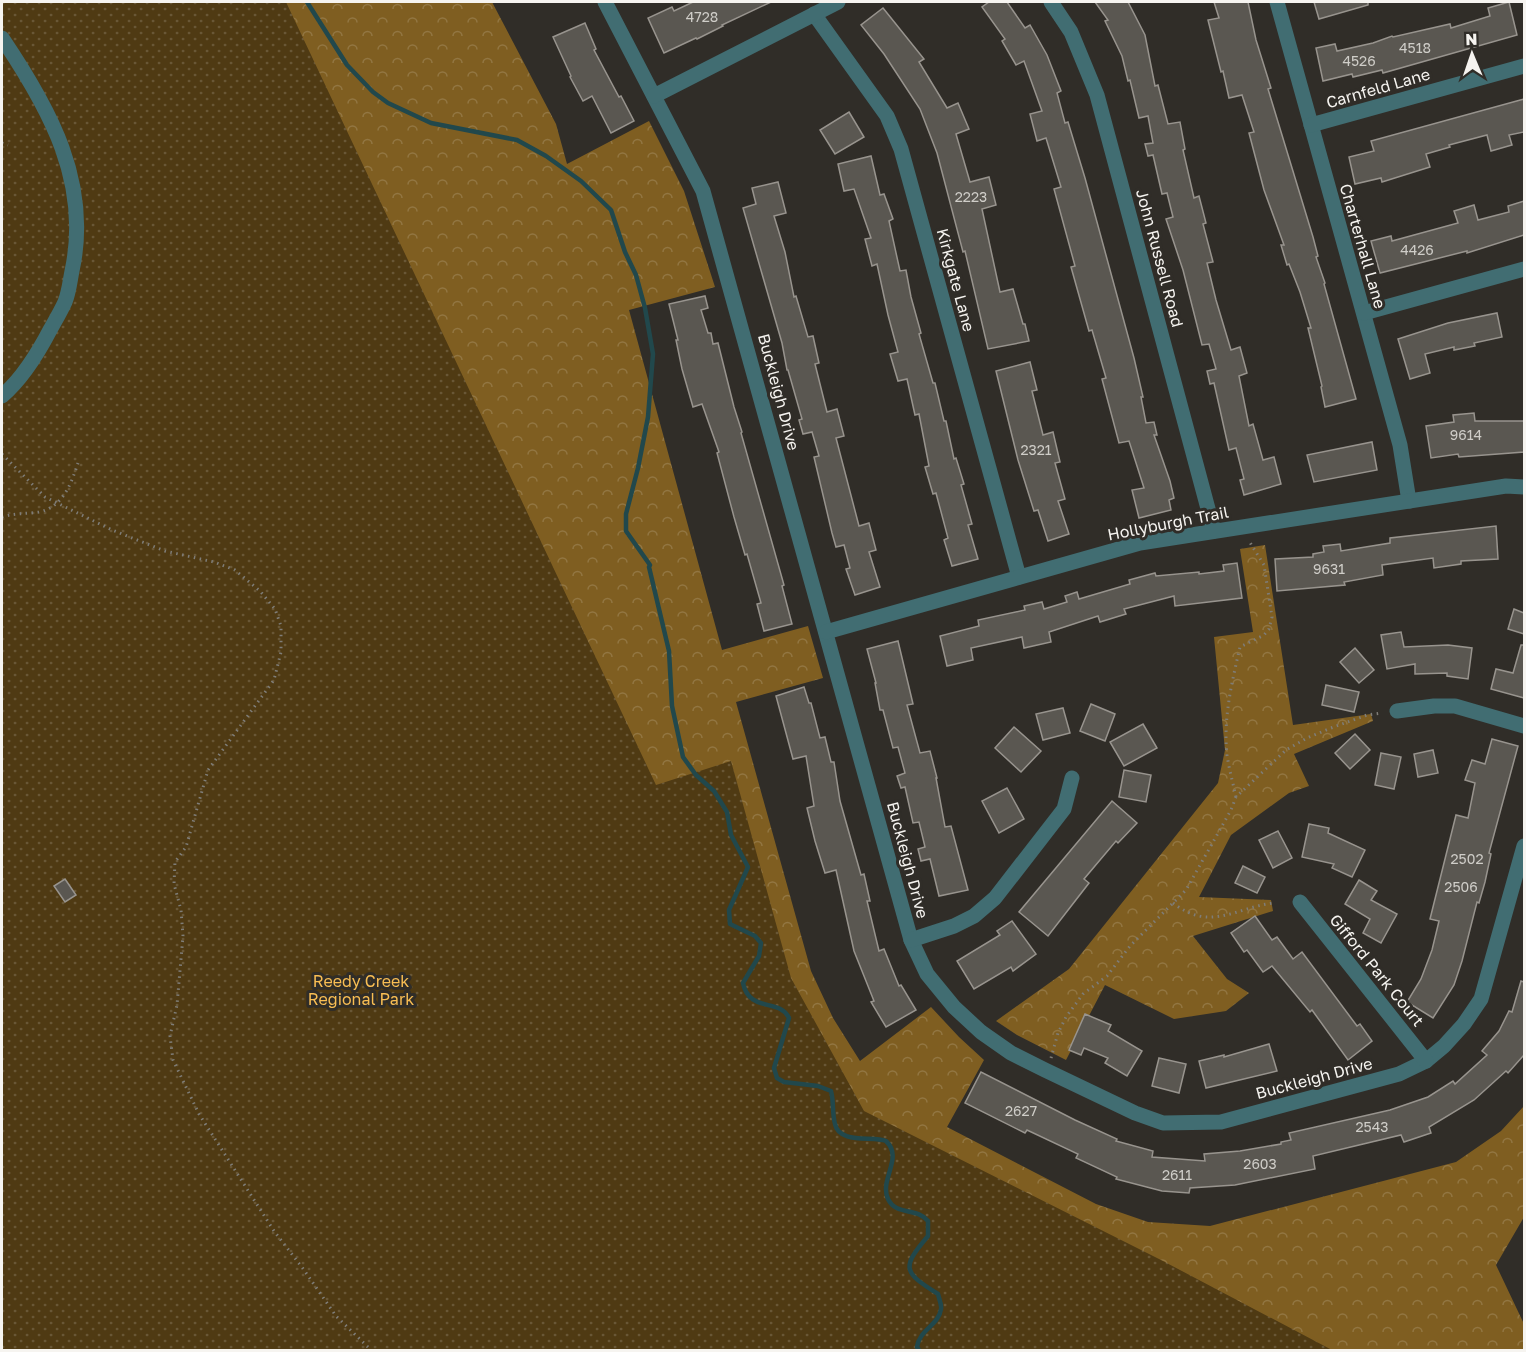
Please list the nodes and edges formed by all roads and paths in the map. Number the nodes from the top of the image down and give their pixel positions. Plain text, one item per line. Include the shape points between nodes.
1 (605, 2) edge
2 (838, 2) edge
3 (1051, 2) edge
4 (1277, 2) edge
5 (814, 14) junction
6 (2, 38) edge
7 (1524, 66) edge
8 (654, 96) junction
9 (1311, 125) junction
10 (2, 143) edge
11 (8, 146) dead end
12 (1524, 269) edge
13 (1364, 313) junction
14 (2, 396) edge
15 (2, 454) edge
16 (78, 463) dead end
17 (1524, 487) edge
18 (1409, 501) junction
19 (57, 503) junction
20 (2, 518) edge
21 (1214, 531) junction
22 (1249, 541) dead end
23 (1018, 576) junction
24 (826, 632) junction
25 (1397, 711) joint
26 (1524, 726) edge
27 (1072, 778) dead end
28 (1236, 797) junction
29 (1524, 846) edge
30 (1300, 902) dead end
31 (1173, 903) junction
32 (1273, 903) dead end
33 (911, 940) junction
34 (1051, 1060) dead end
35 (1426, 1061) junction
36 (371, 1350) edge

1 - 8 street, Buckleigh Drive
2 - 5 street
3 - 21 street, John Russell Road via 1071,33 1097,95
4 - 9 street, Charterhall Lane
5 - 8 street
5 - 23 street, Kirkgate Lane via 887,116 901,149
6 - 14 street via 40,99 68,160 76,204 77,241 65,301 38,352
7 - 9 street, Carnfeld Lane
8 - 24 street, Buckleigh Drive via 703,190
9 - 13 street, Charterhall Lane
10 - 11 path
12 - 13 street
13 - 18 street, Charterhall Lane via 1400,445
15 - 19 path via 45,497
16 - 19 path
17 - 18 street, Hollyburgh Trail via 1506,486
18 - 21 street, Hollyburgh Trail
19 - 20 path via 38,512
19 - 36 path via 165,551 235,570 275,609 281,626 281,652 274,680 208,770 186,846 175,862 174,884 183,936 170,1036 173,1060 199,1114 274,1231 336,1316
21 - 23 street, Hollyburgh Trail via 1140,543
22 - 28 path via 1264,565 1272,617 1264,635 1240,647 1231,687 1227,754
23 - 24 street, Hollyburgh Trail
24 - 33 street, Buckleigh Drive
25 - 26 street via 1455,706
25 - 28 path via 1367,715 1307,738 1286,750
27 - 33 street via 1064,809 995,898 974,916
28 - 31 path via 1186,890
29 - 35 street, Buckleigh Drive via 1481,999 1464,1024
30 - 35 street, Gifford Park Court
31 - 32 path via 1182,910 1213,919
31 - 34 path via 1130,946 1107,976 1083,994 1058,1033
33 - 35 street, Buckleigh Drive via 927,974 981,1032 1045,1070 1164,1123 1221,1122 1400,1074

